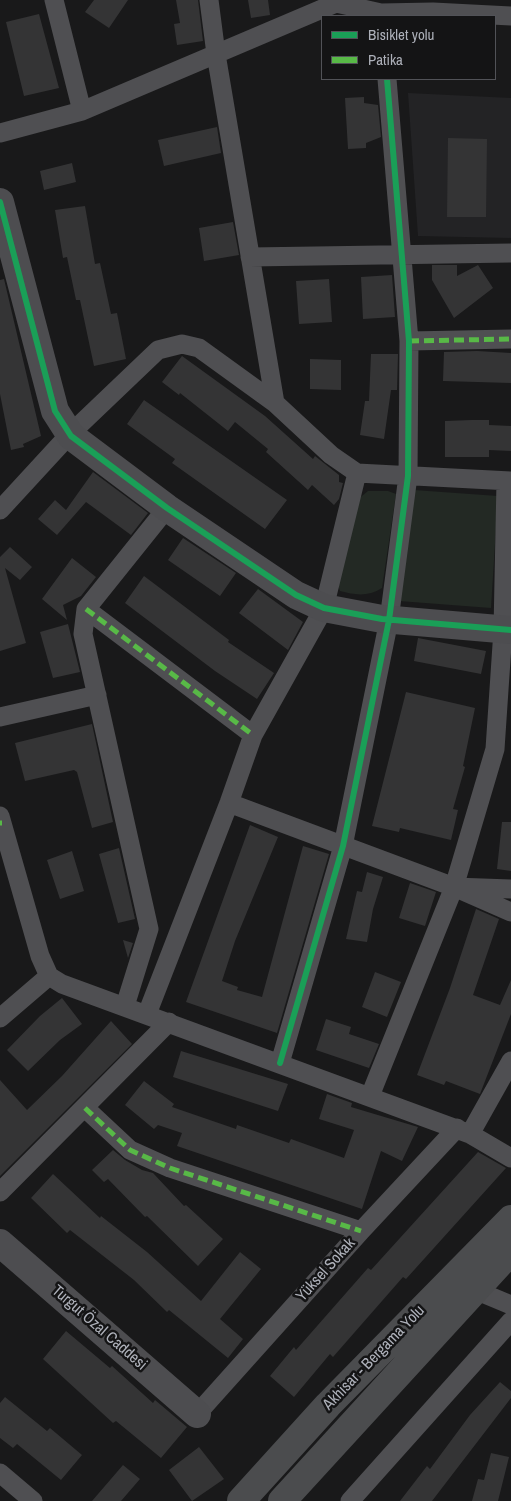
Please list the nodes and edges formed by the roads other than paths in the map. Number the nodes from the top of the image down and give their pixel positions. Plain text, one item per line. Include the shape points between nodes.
1 (54, 0) edge
2 (209, 0) edge
3 (337, 2) edge
4 (381, 15) edge
5 (492, 15) edge
6 (496, 15) edge
7 (511, 16) edge
8 (216, 54) junction
9 (387, 80) edge
10 (82, 111) junction
11 (0, 133) edge
12 (0, 202) edge
13 (402, 253) junction
14 (511, 253) edge
15 (250, 256) junction
16 (511, 339) edge
17 (408, 341) junction
18 (275, 403) junction
19 (70, 434) junction
20 (358, 473) junction
21 (408, 476) junction
22 (509, 481) edge
23 (167, 508) junction
24 (0, 510) edge
25 (324, 608) junction
26 (86, 609) junction
27 (389, 620) junction
28 (507, 630) edge
29 (97, 695) junction
30 (0, 717) edge
31 (253, 735) junction
32 (503, 749) edge
33 (229, 803) junction
34 (1, 821) edge
35 (343, 846) junction
36 (454, 887) junction
37 (511, 889) edge
38 (511, 912) edge
39 (49, 976) junction
40 (125, 1006) junction
41 (147, 1014) junction
42 (0, 1018) edge
43 (170, 1022) junction
44 (511, 1061) edge
45 (280, 1063) junction
46 (370, 1096) junction
47 (85, 1108) junction
48 (463, 1131) junction
49 (511, 1158) edge
50 (0, 1192) edge
51 (511, 1219) edge
52 (361, 1231) junction
53 (0, 1243) edge
54 (511, 1252) edge
55 (475, 1290) junction
56 (511, 1305) edge
57 (511, 1321) edge
58 (197, 1414) joint
59 (0, 1473) edge
60 (33, 1501) edge
61 (242, 1501) edge
62 (282, 1501) edge
63 (350, 1501) edge

1 - 10 street
2 - 8 street
3 - 4 street
3 - 8 street
4 - 5 street via 433,12
6 - 7 street
8 - 10 street
8 - 15 street
9 - 13 street
10 - 11 street
12 - 19 street via 55,411
13 - 14 street
13 - 15 street
13 - 17 street
15 - 18 street
16 - 17 street
17 - 21 street
18 - 19 street via 200,348 182,344 158,350
18 - 20 street via 330,455
19 - 23 street
19 - 24 street
20 - 21 street
20 - 25 street
21 - 22 street
21 - 27 street
22 - 28 street
23 - 25 street via 296,595
23 - 26 street
25 - 27 street
25 - 31 street
26 - 29 street via 83,634
26 - 31 street
27 - 28 street
27 - 35 street
28 - 32 street
29 - 30 street
29 - 40 street via 149,929
31 - 33 street
32 - 36 street
33 - 35 street
33 - 41 street
34 - 39 street via 40,956
35 - 36 street
35 - 45 street
36 - 37 street
36 - 38 street
36 - 46 street
39 - 40 street via 62,984
39 - 42 street
40 - 41 street
41 - 43 street
43 - 45 street
43 - 47 street
44 - 48 street, Yüksel Sokak
45 - 46 street
46 - 48 street
47 - 50 street
47 - 52 street via 130,1150 170,1168
48 - 49 street
48 - 52 street, Yüksel Sokak
51 - 61 main road, Akhisar - Bergama Yolu via 328,1405
52 - 58 street, Yüksel Sokak
53 - 58 street, Turgut Özal Caddesi
54 - 55 main road, Akhisar - Bergama Yolu
55 - 56 street
55 - 62 main road, Akhisar - Bergama Yolu
57 - 63 street
59 - 60 street

